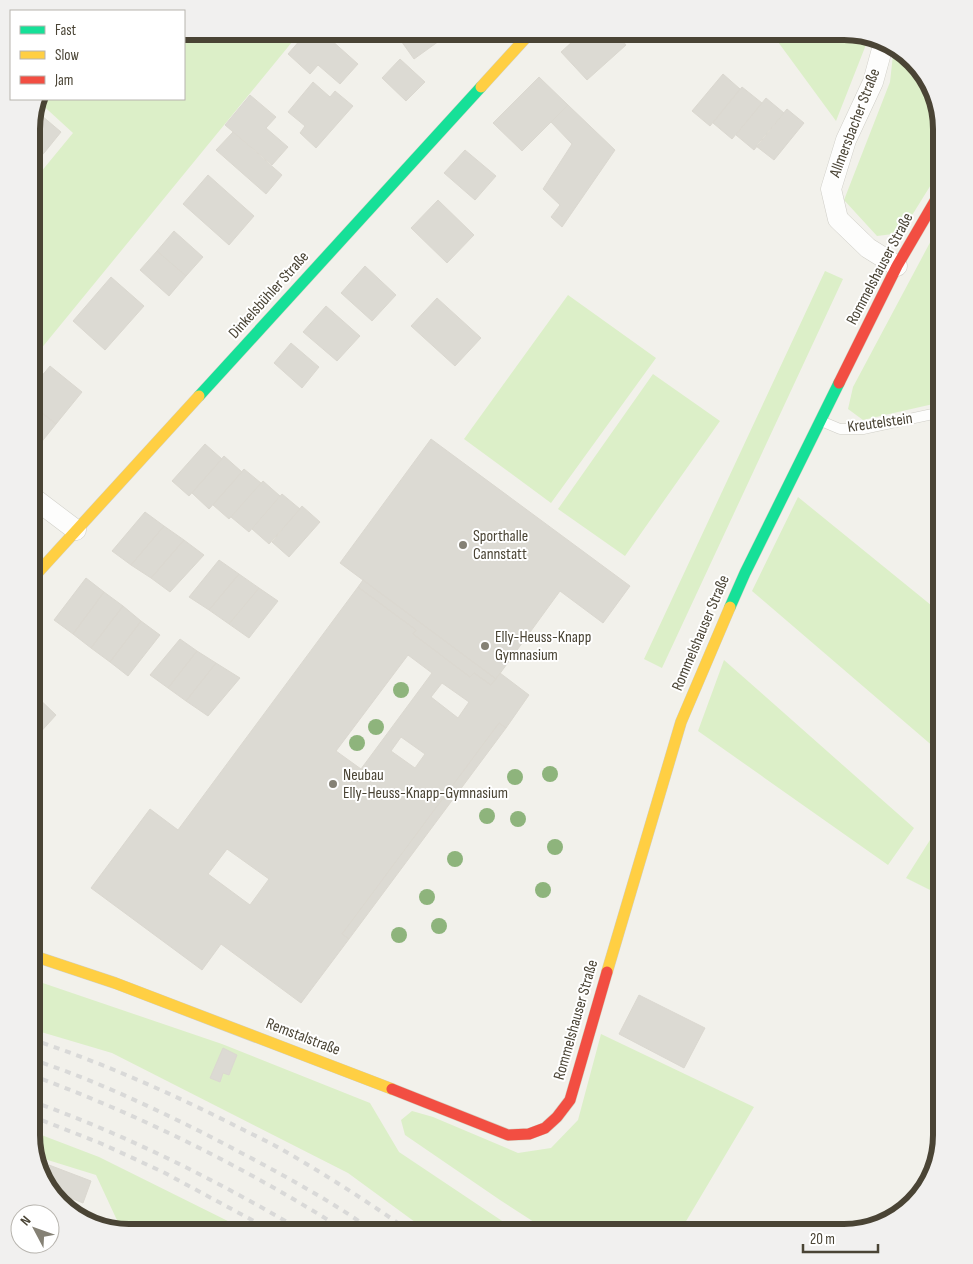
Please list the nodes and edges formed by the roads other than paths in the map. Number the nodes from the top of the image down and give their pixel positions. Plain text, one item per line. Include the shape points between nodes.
1 (518, 40) edge
2 (882, 49) edge
3 (933, 205) edge
4 (896, 266) junction
5 (933, 414) edge
6 (820, 421) junction
7 (40, 503) edge
8 (76, 530) junction
9 (40, 570) edge
10 (40, 958) edge
11 (558, 1117) joint

1 - 8 street, Dinkelsbühler Straße
2 - 4 street, Allmersbacher Straße via 873,82 846,140 831,188 838,219 868,248
3 - 4 street, Rommelshauser Straße
4 - 6 street, Rommelshauser Straße
5 - 6 lane, Kreutelstein via 863,428 840,429
6 - 11 street, Rommelshauser Straße via 745,573 681,722 570,1100
7 - 8 street
8 - 9 street, Dinkelsbühler Straße
10 - 11 street, Remstalstraße via 124,986 508,1135 526,1136 542,1131

